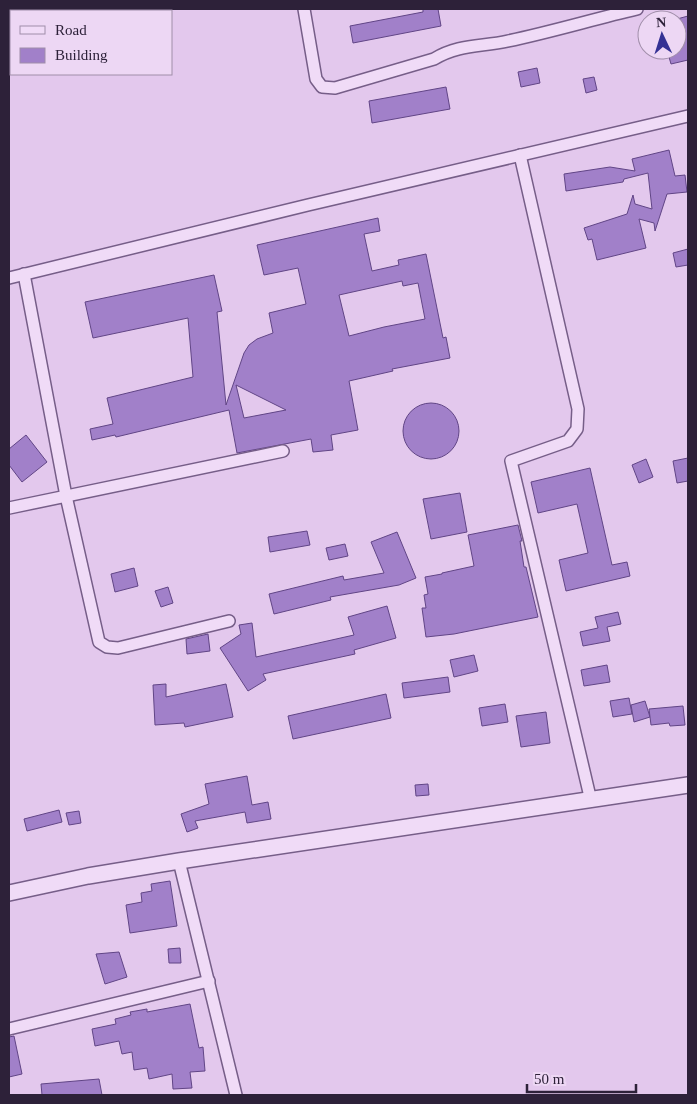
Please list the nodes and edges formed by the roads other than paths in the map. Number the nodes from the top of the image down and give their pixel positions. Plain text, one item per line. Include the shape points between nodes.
1 (304, 9) edge
2 (637, 9) edge
3 (598, 14) edge
4 (688, 116) edge
5 (520, 155) junction
6 (24, 274) junction
7 (9, 278) edge
8 (283, 451) dead end
9 (66, 496) junction
10 (9, 508) edge
11 (229, 621) dead end
12 (688, 785) edge
13 (591, 801) junction
14 (179, 861) junction
15 (9, 893) edge
16 (209, 981) junction
17 (9, 1029) edge
18 (236, 1095) edge

1 - 3 street via 316,79 322,87 335,88 434,59 446,51 506,41
2 - 3 street
4 - 5 street
5 - 6 street
5 - 13 street via 578,409 577,429 568,441 511,461
6 - 7 street
6 - 9 street
8 - 9 street
9 - 10 street
9 - 11 street via 99,642 118,648
12 - 13 street
13 - 14 street
14 - 15 street
14 - 16 street
16 - 17 street
16 - 18 street

